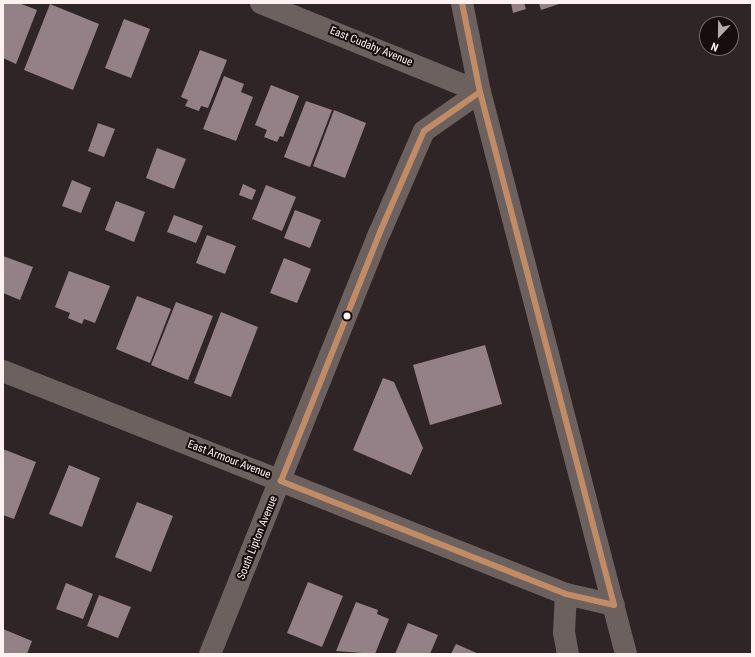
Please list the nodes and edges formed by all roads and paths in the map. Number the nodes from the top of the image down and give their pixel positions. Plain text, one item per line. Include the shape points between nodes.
1 (261, 3) edge
2 (462, 3) edge
3 (480, 92) junction
4 (3, 371) edge
5 (281, 481) junction
6 (566, 594) junction
7 (614, 605) junction
8 (210, 654) edge
9 (568, 654) edge
10 (626, 654) edge

1 - 3 street, East Cudahy Avenue
2 - 3 street
3 - 5 street, South Lipton Avenue via 424,131 377,239
3 - 7 street
4 - 5 street, East Armour Avenue
5 - 6 street, East Armour Avenue
5 - 8 street, South Lipton Avenue
6 - 7 street, East Armour Avenue
6 - 9 street via 564,632
7 - 10 street

